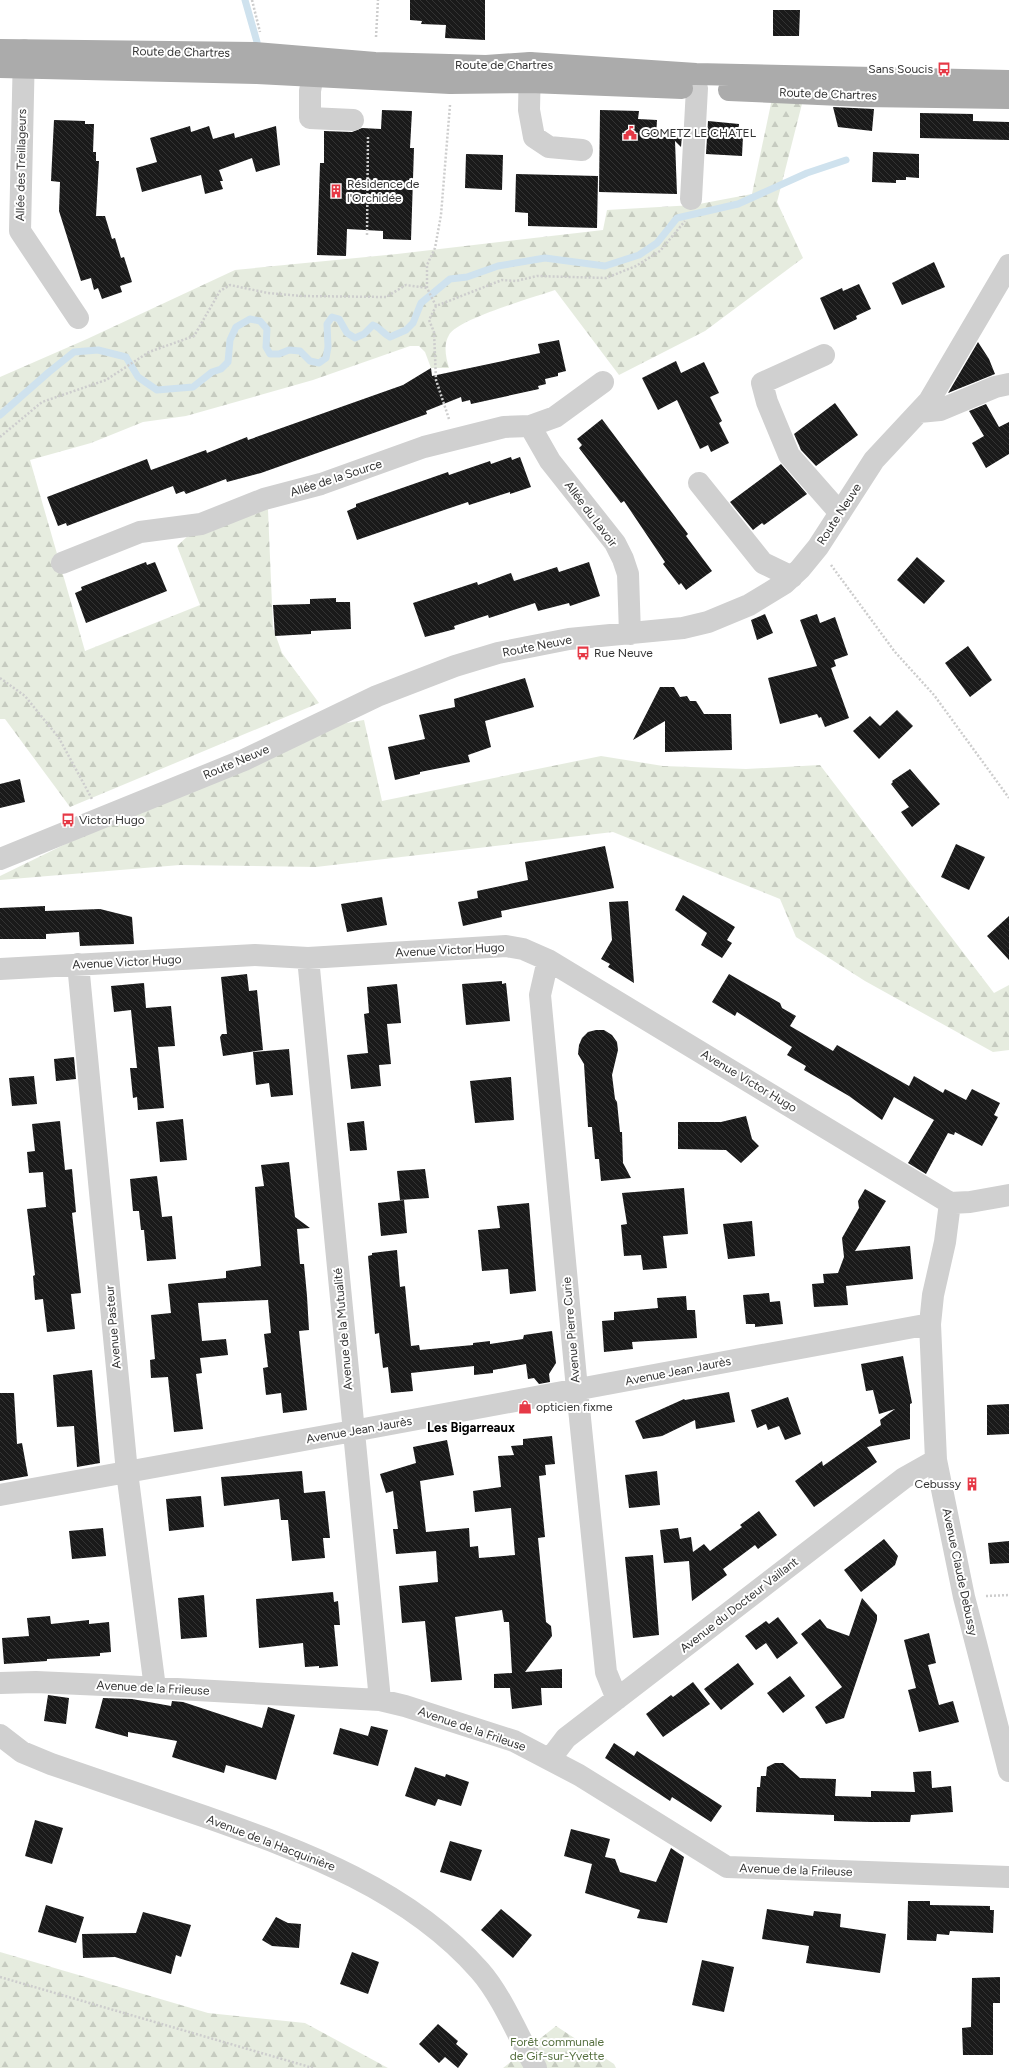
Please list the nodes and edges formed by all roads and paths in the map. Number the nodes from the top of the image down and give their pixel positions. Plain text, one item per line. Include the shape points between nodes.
1 (252, 0) edge
2 (378, 0) edge
3 (376, 37) dead end
4 (0, 50) edge
5 (264, 54) junction
6 (24, 59) junction
7 (0, 66) edge
8 (315, 68) junction
9 (530, 72) junction
10 (1009, 81) edge
11 (697, 88) junction
12 (1009, 98) edge
13 (450, 104) dead end
14 (360, 125) joint
15 (582, 150) dead end
16 (692, 199) joint
17 (367, 235) dead end
18 (1009, 265) edge
19 (427, 288) junction
20 (436, 306) junction
21 (78, 318) dead end
22 (824, 355) dead end
23 (603, 382) dead end
24 (1009, 384) edge
25 (919, 412) junction
26 (530, 426) junction
27 (0, 437) edge
28 (455, 438) junction
29 (699, 483) dead end
30 (840, 513) junction
31 (818, 547) junction
32 (62, 563) dead end
33 (792, 577) junction
34 (630, 634) junction
35 (0, 678) edge
36 (86, 788) dead end
37 (1009, 798) edge
38 (0, 859) edge
39 (308, 958) junction
40 (548, 960) junction
41 (78, 964) junction
42 (0, 969) edge
43 (1009, 1195) edge
44 (950, 1202) junction
45 (930, 1324) junction
46 (577, 1389) junction
47 (353, 1432) junction
48 (936, 1460) junction
49 (127, 1472) junction
50 (0, 1495) edge
51 (0, 1683) edge
52 (155, 1688) junction
53 (999, 1696) edge
54 (617, 1699) junction
55 (380, 1700) junction
56 (0, 1735) edge
57 (550, 1759) junction
58 (1009, 1771) edge
59 (1009, 1876) edge
60 (0, 1977) edge
61 (313, 2068) edge
62 (536, 2068) edge

1 - 5 path
2 - 3 path
4 - 6 main road, Route de Chartres
5 - 6 main road, Route de Chartres
5 - 8 main road, Route de Chartres
6 - 7 main road, Route de Chartres
6 - 8 main road, Route de Chartres
6 - 21 street, Allée des Treillageurs via 20,231
8 - 9 main road, Route de Chartres via 486,66
8 - 14 street via 310,91 310,118
9 - 10 main road, Route de Chartres
9 - 11 main road, Route de Chartres
9 - 15 street via 529,110 534,137 549,147
11 - 12 main road, Route de Chartres via 863,96
11 - 16 street
13 - 19 path via 441,215 435,248 427,265
14 - 17 path
16 - 20 path via 684,224 660,251 636,266 606,278 537,276 516,281 502,280
18 - 25 street, Route Neuve via 929,401
19 - 20 path
19 - 27 path via 406,285 386,297 301,296 268,293 230,285 220,291 194,336 149,352 106,380 42,402
20 - 28 path via 429,320 434,332 436,380
22 - 30 street via 762,383 789,455
23 - 26 street, Allée de la Source via 555,417
24 - 25 street via 995,387 940,410
25 - 30 street, Route Neuve via 874,460
26 - 28 street, Allée de la Source via 504,427
26 - 34 street, Allée du Lavoir via 550,461 615,543 623,559 628,574
28 - 32 street, Allée de la Source via 321,484 264,499 201,524 140,532
29 - 33 street via 763,564
30 - 31 street, Route Neuve
31 - 33 street, Route Neuve
31 - 37 path via 895,652 934,696
33 - 34 street, Route Neuve via 749,605 708,622 683,628
34 - 38 street, Route Neuve via 569,639 498,653 423,678 377,696 244,760
35 - 36 path via 25,696 59,738
39 - 40 street, Avenue Victor Hugo via 506,946 523,949
39 - 41 street, Avenue Victor Hugo via 255,955
39 - 47 street, Avenue de la Mutualité
40 - 44 street, Avenue Victor Hugo
40 - 46 street, Avenue Pierre Curie via 540,994
41 - 42 street, Avenue Victor Hugo
41 - 49 street, Avenue Pasteur
43 - 44 street via 970,1202
44 - 45 street, Avenue Claude Debussy
45 - 46 street, Avenue Jean Jaurès
45 - 48 street, Avenue Claude Debussy
46 - 47 street, Avenue Jean Jaurès
46 - 54 street, Avenue Pierre Curie via 606,1672
47 - 49 street, Avenue Jean Jaurès
47 - 55 street, Avenue de la Mutualité
48 - 53 street, Avenue Claude Debussy via 964,1597
48 - 54 street, Avenue du Docteur Vaillant via 904,1478
49 - 50 street, Avenue Jean Jaurès
49 - 52 street, Avenue Pasteur
51 - 52 street, Avenue de la Frileuse via 36,1682
52 - 55 street, Avenue de la Frileuse
53 - 58 street, Avenue Claude Debussy
54 - 57 street, Avenue du Docteur Vaillant via 566,1738
55 - 57 street, Avenue de la Frileuse via 514,1741
56 - 62 street, Avenue de la Hacquinière via 22,1752 51,1764 263,1837 325,1862 396,1900 444,1934 481,1972 508,2015
57 - 59 street, Avenue de la Frileuse via 727,1867
60 - 61 path

